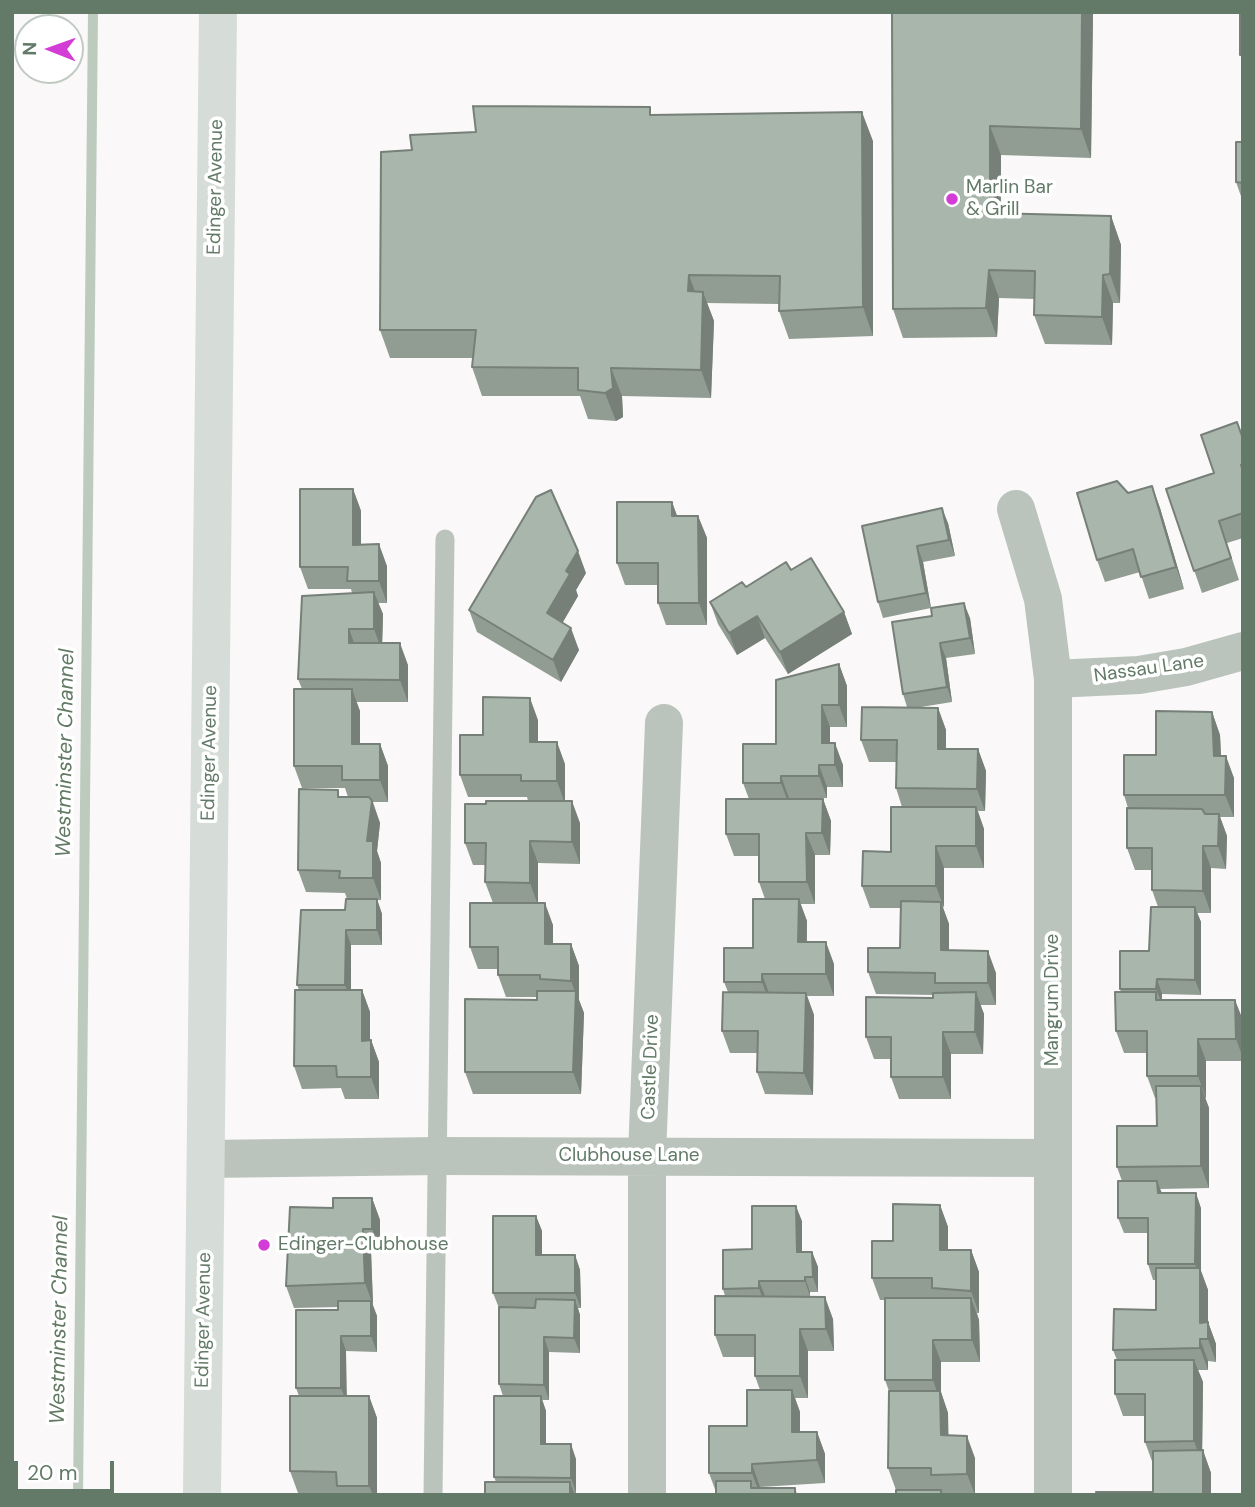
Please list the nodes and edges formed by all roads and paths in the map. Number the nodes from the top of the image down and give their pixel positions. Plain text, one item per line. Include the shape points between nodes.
1 (218, 12) edge
2 (1016, 509) dead end
3 (445, 539) dead end
4 (1243, 651) edge
5 (1054, 679) junction
6 (664, 723) dead end
7 (647, 1155) junction
8 (439, 1156) junction
9 (1054, 1158) junction
10 (206, 1159) junction
11 (202, 1495) edge
12 (433, 1495) edge
13 (648, 1495) edge
14 (1053, 1495) edge

1 - 10 main road, Edinger Avenue
2 - 5 street, Mangrum Drive via 1043,599
3 - 8 lane
4 - 5 street, Nassau Lane via 1139,674
5 - 9 street, Mangrum Drive
6 - 7 street, Castle Drive
7 - 8 street, Clubhouse Lane
7 - 9 street, Clubhouse Lane
7 - 13 street, Castle Drive
8 - 10 street, Clubhouse Lane
8 - 12 lane
9 - 14 street, Mangrum Drive
10 - 11 main road, Edinger Avenue

